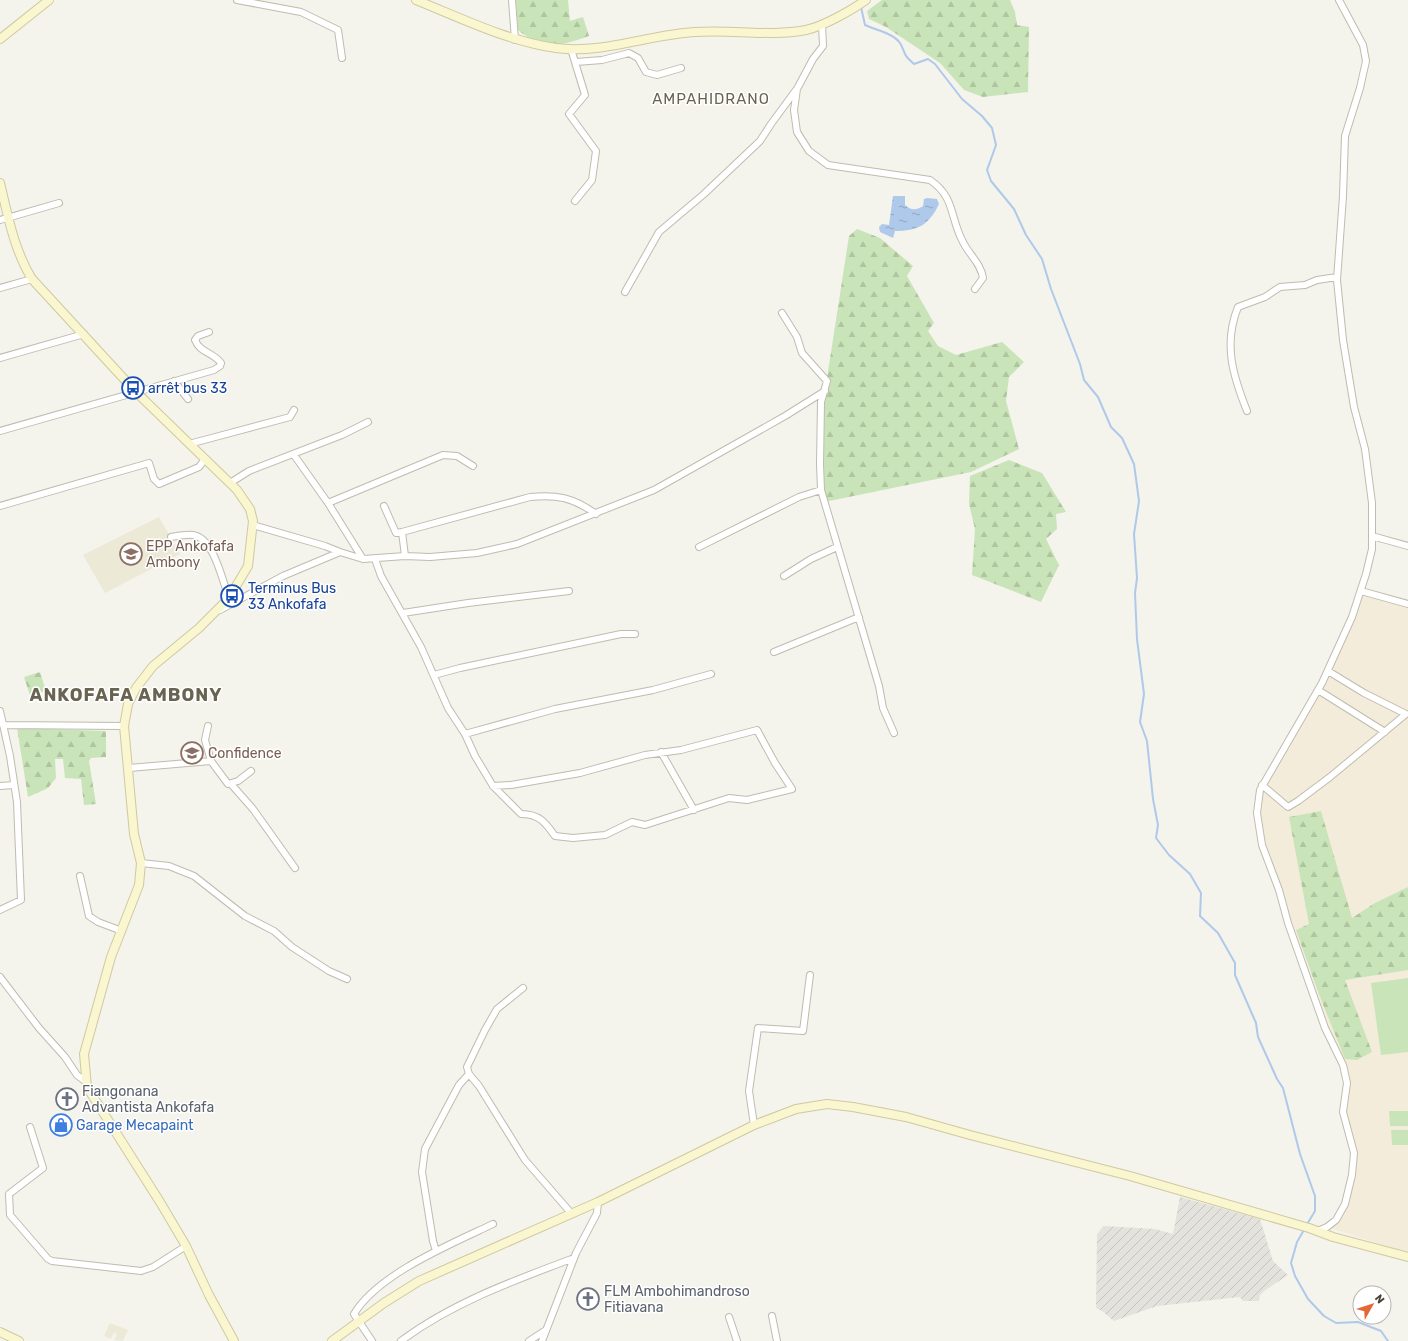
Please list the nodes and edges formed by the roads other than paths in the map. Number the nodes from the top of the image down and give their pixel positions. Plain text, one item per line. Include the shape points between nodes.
1 (49, 0) edge
2 (237, 0) edge
3 (416, 0) edge
4 (512, 0) edge
5 (1339, 0) edge
6 (865, 1) edge
7 (822, 24) junction
8 (0, 39) edge
9 (515, 40) junction
10 (571, 49) junction
11 (342, 58) dead end
12 (576, 62) junction
13 (681, 68) dead end
14 (797, 89) junction
15 (0, 183) edge
16 (575, 201) dead end
17 (60, 203) dead end
18 (4, 219) edge
19 (1337, 277) junction
20 (32, 279) junction
21 (0, 288) edge
22 (975, 289) dead end
23 (625, 292) dead end
24 (782, 313) dead end
25 (209, 332) dead end
26 (84, 334) junction
27 (0, 358) edge
28 (174, 381) junction
29 (826, 391) junction
30 (136, 392) junction
31 (188, 399) dead end
32 (294, 410) dead end
33 (1247, 411) dead end
34 (368, 422) dead end
35 (0, 431) edge
36 (188, 444) junction
37 (294, 455) junction
38 (205, 459) junction
39 (473, 466) dead end
40 (230, 483) junction
41 (821, 490) junction
42 (328, 503) junction
43 (0, 506) edge
44 (384, 506) dead end
45 (596, 514) junction
46 (253, 525) junction
47 (402, 532) junction
48 (1372, 536) junction
49 (171, 537) dead end
50 (1408, 546) edge
51 (699, 547) dead end
52 (837, 547) junction
53 (340, 552) junction
54 (405, 556) junction
55 (363, 559) junction
56 (375, 559) junction
57 (784, 576) dead end
58 (569, 591) dead end
59 (1361, 591) junction
60 (229, 598) junction
61 (1408, 604) edge
62 (214, 613) junction
63 (403, 613) junction
64 (858, 617) junction
65 (635, 634) dead end
66 (774, 652) dead end
67 (1328, 671) junction
68 (711, 674) dead end
69 (434, 675) junction
70 (1318, 690) junction
71 (0, 710) edge
72 (1407, 713) edge
73 (3, 725) junction
74 (124, 726) junction
75 (208, 726) dead end
76 (1385, 732) junction
77 (894, 733) dead end
78 (465, 734) junction
79 (661, 752) junction
80 (211, 761) junction
81 (129, 768) junction
82 (251, 771) dead end
83 (231, 784) junction
84 (14, 785) junction
85 (1262, 785) junction
86 (0, 786) edge
87 (493, 786) junction
88 (694, 810) junction
89 (141, 863) junction
90 (295, 868) dead end
91 (80, 876) dead end
92 (0, 910) edge
93 (122, 931) junction
94 (810, 975) dead end
95 (0, 977) edge
96 (347, 979) dead end
97 (523, 988) dead end
98 (469, 1074) junction
99 (85, 1081) junction
100 (754, 1125) junction
101 (30, 1127) dead end
102 (598, 1202) junction
103 (571, 1213) junction
104 (493, 1224) dead end
105 (1318, 1231) junction
106 (186, 1246) junction
107 (436, 1251) junction
108 (1408, 1257) edge
109 (574, 1258) junction
110 (772, 1316) dead end
111 (729, 1317) dead end
112 (358, 1321) junction
113 (547, 1330) junction
114 (0, 1332) edge
115 (19, 1341) edge
116 (234, 1341) edge
117 (332, 1341) edge
118 (372, 1341) edge
119 (401, 1341) edge
120 (529, 1341) edge
121 (542, 1341) edge
122 (737, 1341) edge
123 (777, 1341) edge

1 - 8 street
2 - 11 street via 301,12 338,30
3 - 9 street
4 - 9 street
5 - 19 street via 1363,45 1366,61 1345,136
6 - 7 street
7 - 10 street via 808,30 788,32 695,32 592,49
7 - 14 street via 824,46
9 - 10 street
10 - 12 street
12 - 13 street via 629,54 638,58 646,72 657,75
12 - 16 street via 585,95 569,114 596,151 592,180
14 - 22 street via 794,110 797,132 809,151 828,165 930,180 941,188 949,202 962,241 982,270 983,278
14 - 23 street via 760,141 659,232
15 - 18 street
17 - 18 street
18 - 20 street via 23,265
19 - 33 street via 1305,285 1280,287 1265,297 1238,307 1229,353
19 - 48 street via 1343,340 1354,407 1365,449 1372,503
20 - 21 street
20 - 26 street
24 - 29 street via 797,337 802,353 827,381
25 - 28 street via 195,340 199,348 218,359 220,366
26 - 27 street
26 - 30 street
28 - 30 street
28 - 31 street
29 - 41 street via 821,402
29 - 45 street via 654,490
30 - 35 street
30 - 36 street
32 - 36 street via 290,417
34 - 37 street
36 - 38 street
37 - 40 street via 248,471
37 - 42 street
38 - 40 street
38 - 43 street via 199,467 159,484 154,479 149,462
39 - 42 street via 457,456 443,455
40 - 46 street via 250,509
41 - 51 street via 774,508
41 - 52 street
42 - 55 street
44 - 47 street via 396,533
45 - 47 street via 567,498 550,495 530,497
45 - 54 street via 517,544 477,553 430,557
46 - 53 street
46 - 60 street via 248,566
47 - 54 street
48 - 50 street
48 - 59 street via 1372,549
49 - 60 street via 192,535 203,539 210,546
52 - 57 street
52 - 64 street
53 - 55 street
53 - 62 street via 283,576
54 - 56 street
55 - 56 street
56 - 63 street
58 - 63 street
59 - 61 street
59 - 67 street
60 - 62 street
62 - 74 street via 153,666 136,688 128,704
63 - 69 street
64 - 66 street
64 - 77 street via 883,708
65 - 69 street via 621,634
67 - 70 street
67 - 72 street via 1364,693
68 - 78 street via 654,690 555,709
69 - 78 street via 448,708
70 - 76 street
70 - 85 street
71 - 73 street
72 - 76 street
73 - 74 street
73 - 84 street
74 - 81 street
75 - 80 street via 205,740
76 - 85 street via 1288,807
78 - 87 street
79 - 87 street via 645,754 580,773
79 - 88 street
79 - 88 street via 681,750 757,730 792,789 747,800 729,798
80 - 81 street
80 - 83 street via 223,779
81 - 89 street via 134,834
82 - 83 street
83 - 90 street via 253,809
84 - 86 street
84 - 92 street via 21,900
85 - 105 street via 1257,813 1262,845 1310,988 1343,1065 1347,1083 1343,1112 1354,1152 1352,1175 1346,1204 1336,1220
87 - 88 street via 521,814 533,814 547,824 555,836 573,838 605,835 632,822 645,825
89 - 93 street via 139,885
89 - 96 street via 169,866 194,876 245,916 274,931 292,947 329,971
91 - 93 street via 89,916
93 - 99 street via 111,957 88,1037 84,1054
94 - 100 street via 803,1031 758,1028 749,1092
95 - 99 street via 77,1075
97 - 98 street via 497,1009 472,1054 467,1067
98 - 103 street via 525,1160
98 - 107 street via 459,1085 425,1149 422,1172
99 - 106 street
100 - 102 street
100 - 105 street via 796,1109 827,1104 906,1116 1130,1176
101 - 106 street via 43,1168 9,1194 10,1215 48,1259 141,1271 153,1267
102 - 103 street
102 - 109 street via 597,1213
103 - 112 street via 419,1281
104 - 107 street
105 - 108 street
106 - 116 street
107 - 112 street via 379,1286 361,1303 354,1314
109 - 113 street
109 - 119 street via 483,1294 433,1319
110 - 123 street
111 - 122 street
112 - 117 street
112 - 118 street
113 - 120 street
113 - 121 street
114 - 115 street

